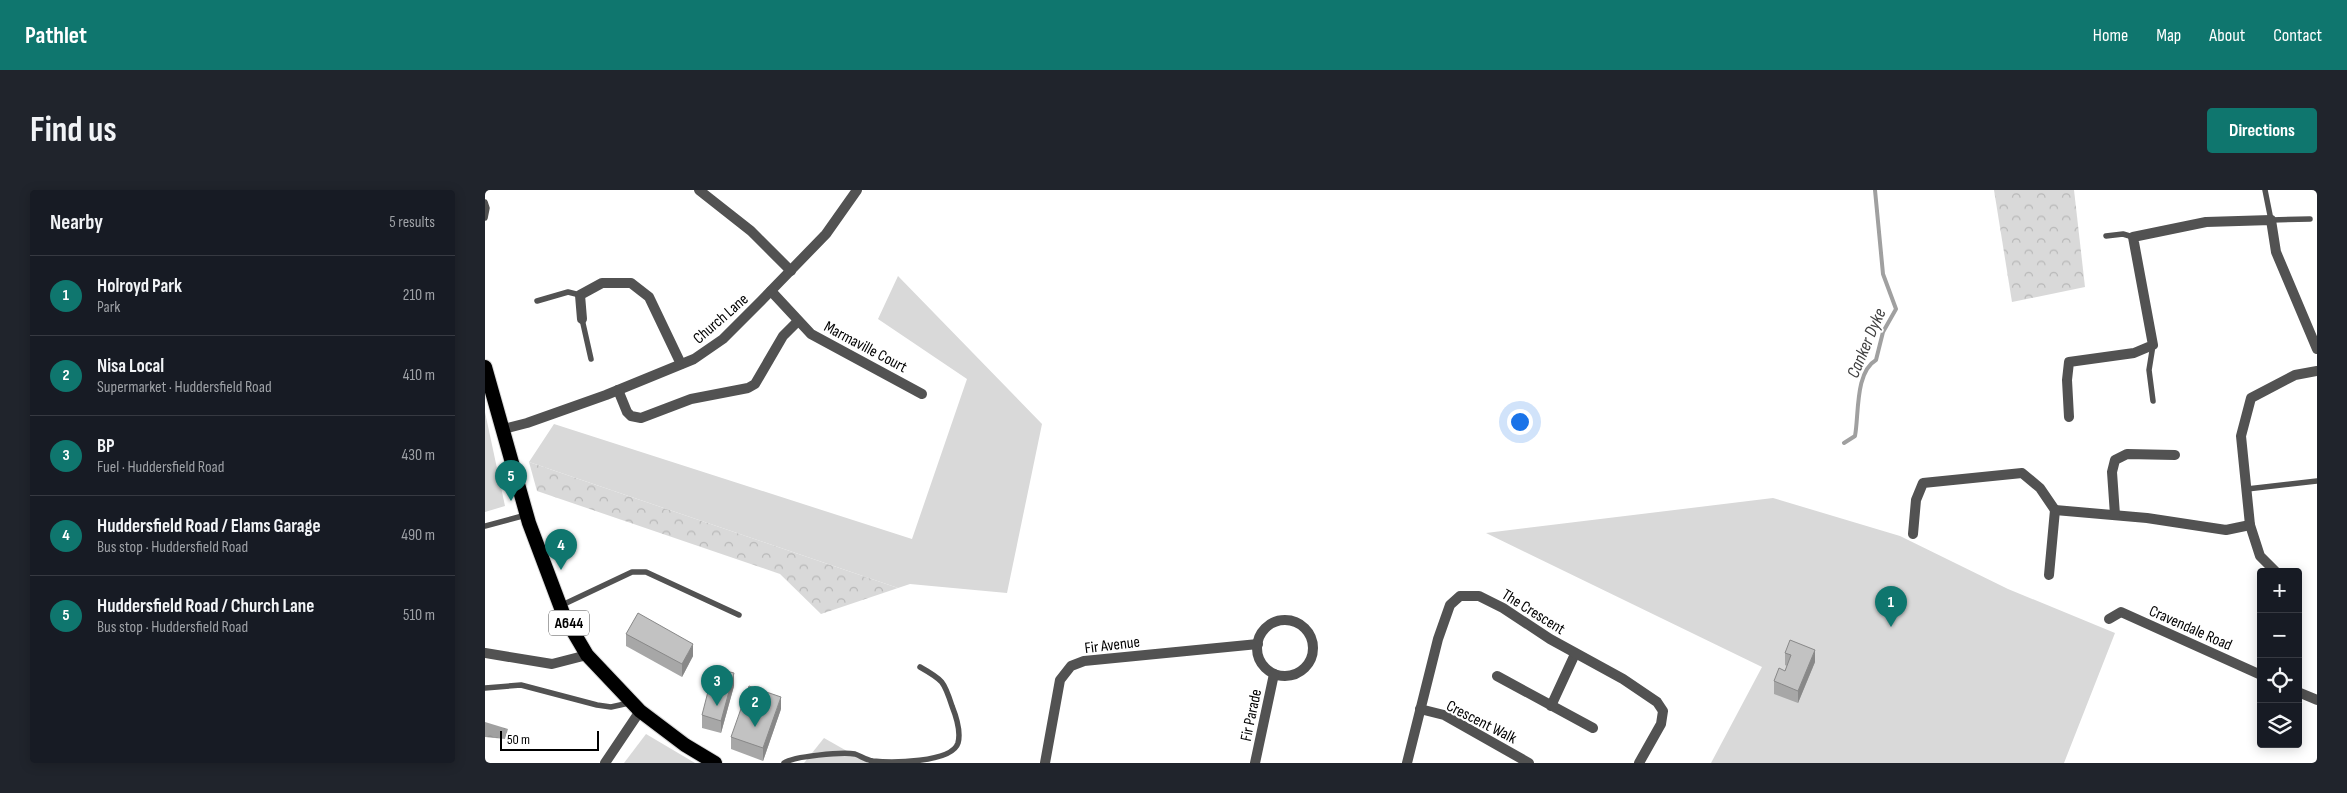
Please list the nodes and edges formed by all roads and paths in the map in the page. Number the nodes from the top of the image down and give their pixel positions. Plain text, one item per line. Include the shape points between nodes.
1 (699, 190) edge
2 (857, 190) edge
3 (2265, 190) edge
4 (485, 202) edge
5 (485, 218) edge
6 (2309, 219) dead end
7 (2271, 220) junction
8 (2106, 236) dead end
9 (2133, 237) junction
10 (791, 271) junction
11 (771, 291) junction
12 (580, 295) junction
13 (537, 301) dead end
14 (582, 319) joint
15 (797, 321) junction
16 (2153, 345) junction
17 (2317, 349) edge
18 (591, 359) dead end
19 (681, 364) junction
20 (485, 366) edge
21 (2317, 371) edge
22 (617, 390) junction
23 (922, 394) dead end
24 (2153, 401) dead end
25 (2069, 416) dead end
26 (504, 428) junction
27 (2175, 455) dead end
28 (2317, 481) edge
29 (2247, 489) junction
30 (2055, 510) junction
31 (526, 515) junction
32 (2115, 515) junction
33 (2250, 525) junction
34 (485, 526) edge
35 (1913, 534) dead end
36 (2272, 568) edge
37 (2049, 575) dead end
38 (560, 606) junction
39 (739, 615) dead end
40 (2109, 618) dead end
41 (1258, 644) junction
42 (485, 653) edge
43 (1575, 654) junction
44 (587, 655) junction
45 (920, 666) dead end
46 (2257, 673) edge
47 (1274, 674) junction
48 (1497, 676) dead end
49 (485, 688) edge
50 (2302, 694) edge
51 (2317, 700) edge
52 (636, 706) junction
53 (1551, 706) junction
54 (1420, 709) junction
55 (1593, 728) dead end
56 (605, 763) edge
57 (715, 763) edge
58 (784, 763) edge
59 (1045, 763) edge
60 (1255, 763) edge
61 (1407, 763) edge
62 (1529, 763) edge
63 (1639, 763) edge

1 - 10 street via 751,231
2 - 10 street, Church Lane via 825,234
3 - 7 lane
4 - 5 lane
6 - 7 lane
7 - 9 street via 2206,222
7 - 17 street via 2276,252
8 - 9 lane via 2123,234
9 - 16 street
10 - 11 street, Church Lane
11 - 15 street, Marmaville Court
11 - 19 street, Church Lane via 723,339 695,359
12 - 13 lane via 569,292
12 - 14 street
12 - 19 street via 602,284 631,283 649,297
14 - 18 lane
15 - 22 street via 783,336 755,384 748,388 691,399 637,418 627,412
15 - 23 street, Marmaville Court via 811,334
16 - 24 lane via 2149,370
16 - 25 street via 2134,353 2069,362
19 - 22 street, Church Lane
20 - 26 highway, A644
21 - 29 street via 2295,375 2251,398 2241,436
22 - 26 street, Church Lane via 527,423
26 - 31 highway, A644
27 - 32 street via 2127,454 2115,460 2112,472
28 - 29 lane
29 - 33 street
30 - 32 street
30 - 35 street via 2040,488 2022,473 1923,483 1917,500
30 - 37 street
31 - 34 lane
31 - 38 highway, A644
32 - 33 street via 2226,530
33 - 36 street via 2260,556
38 - 39 lane via 631,572 646,572
38 - 44 highway, A644
40 - 46 street, Cravendale Road via 2121,612
41 - 47 street, Fir Parade via 1261,662
41 - 47 street, Fir Parade via 1265,629 1279,621 1296,623 1309,634 1313,651 1306,666 1291,676
41 - 59 street, Fir Avenue via 1084,661 1071,666 1060,680
42 - 44 street via 552,664
43 - 53 street
43 - 54 street, The Crescent via 1503,608 1479,596 1459,596 1450,605 1438,639
43 - 63 street, The Crescent via 1657,702 1663,711 1661,724
44 - 52 highway, A644
45 - 58 lane via 945,684 959,734 954,750 932,760 886,763 854,754 807,756
47 - 60 street, Fir Parade
48 - 53 street
49 - 52 lane via 521,685 597,705
50 - 51 street
52 - 56 street
52 - 57 highway, A644 via 685,745
53 - 55 street
54 - 61 street, The Crescent
54 - 62 street, Crescent Walk via 1443,715

